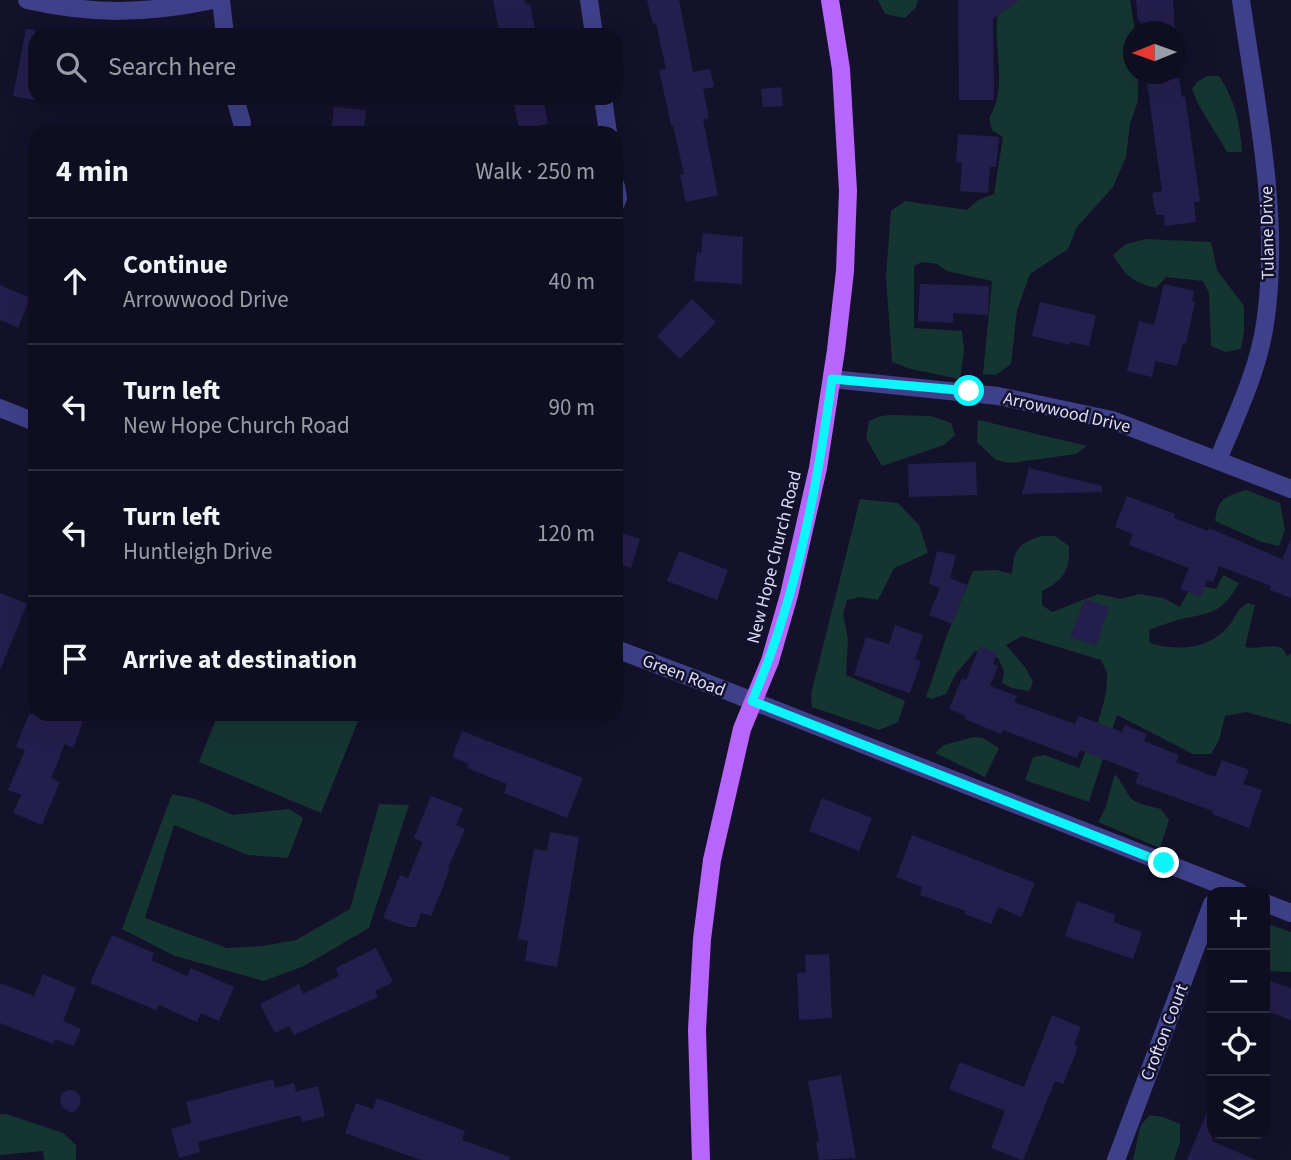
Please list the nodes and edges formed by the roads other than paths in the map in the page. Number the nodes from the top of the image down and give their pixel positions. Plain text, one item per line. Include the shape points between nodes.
1 (27, 0) edge
2 (212, 0) edge
3 (221, 0) edge
4 (589, 0) edge
5 (830, 0) edge
6 (1241, 0) edge
7 (224, 28) edge
8 (593, 28) edge
9 (237, 105) edge
10 (604, 105) edge
11 (242, 123) dead end
12 (607, 126) edge
13 (832, 379) junction
14 (0, 408) edge
15 (28, 419) edge
16 (1218, 460) junction
17 (1291, 489) edge
18 (623, 652) edge
19 (752, 701) junction
20 (1216, 887) edge
21 (1270, 905) edge
22 (1291, 913) edge
23 (1207, 917) edge
24 (701, 1160) edge
25 (1116, 1160) edge

1 - 2 street via 90,12 133,12
3 - 7 street
4 - 8 street
5 - 13 main road, New Hope Church Road via 841,69 848,191 845,271
6 - 16 street, Tulane Drive via 1267,180 1269,284 1256,364
9 - 11 street
10 - 12 street
13 - 16 street, Arrowwood Drive via 969,391 1061,407 1112,420
13 - 19 main road, New Hope Church Road via 818,468 789,596 770,661
14 - 15 street
16 - 17 street, Arrowwood Drive
18 - 19 street, Green Road
19 - 20 street, Green Road
19 - 24 main road, New Hope Church Road via 724,803 704,914 697,1030
21 - 22 street
23 - 25 street, Crofton Court

